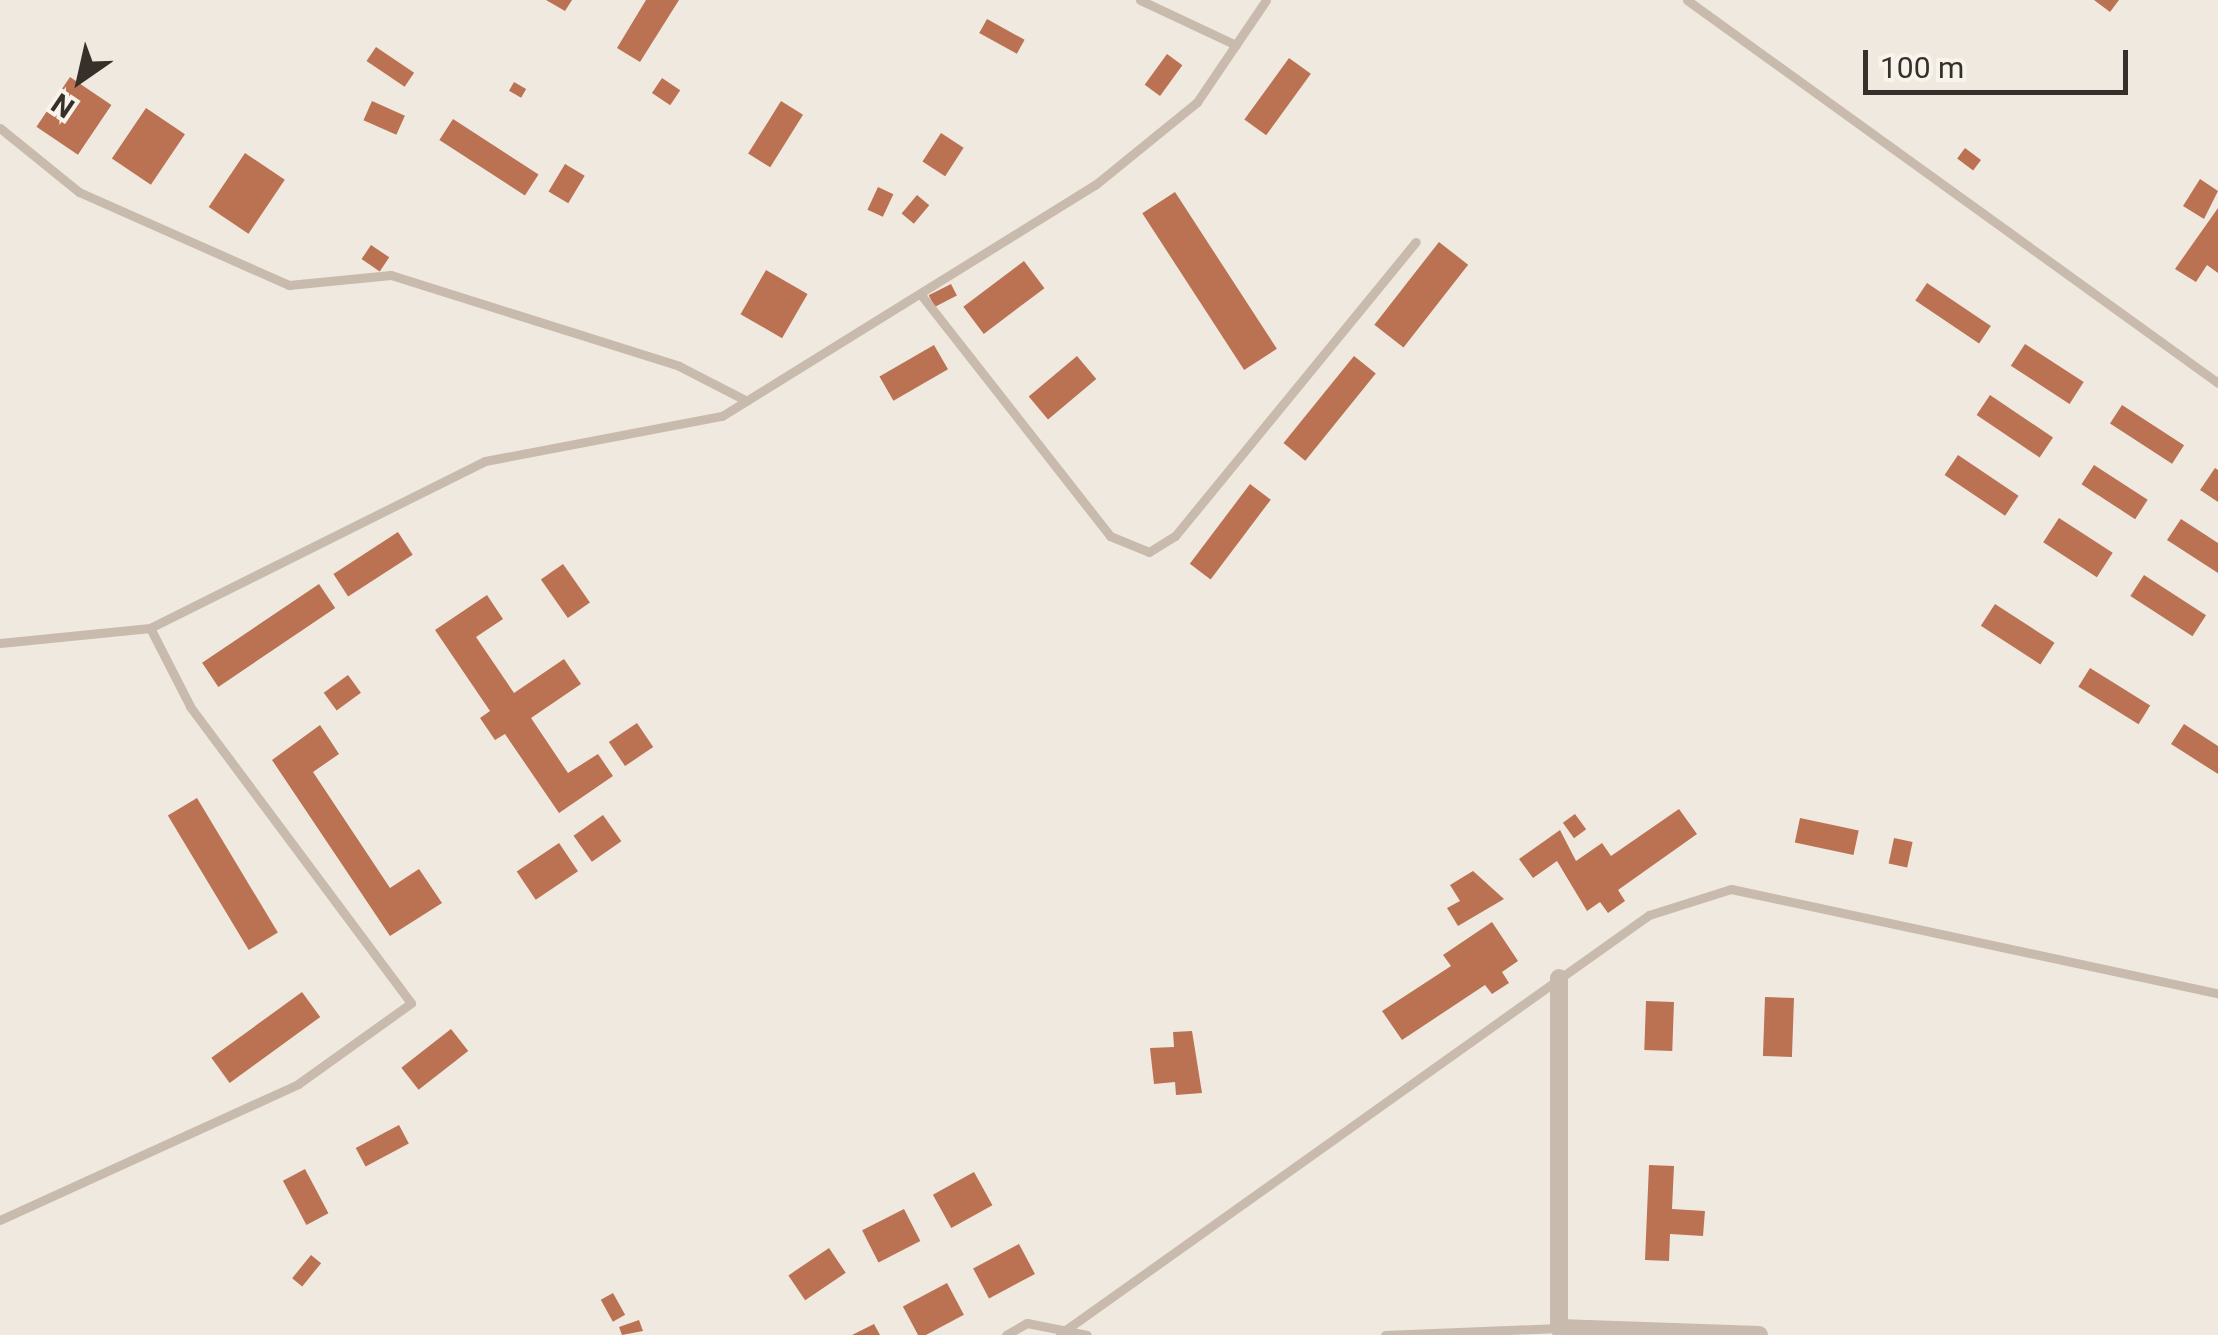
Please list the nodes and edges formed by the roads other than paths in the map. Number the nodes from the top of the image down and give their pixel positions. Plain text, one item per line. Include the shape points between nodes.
1 (1140, 0) edge
2 (1266, 0) edge
3 (1687, 0) edge
4 (1236, 46) junction
5 (0, 128) edge
6 (1416, 242) dead end
7 (922, 296) junction
8 (2218, 383) edge
9 (748, 401) junction
10 (150, 628) junction
11 (0, 643) edge
12 (1559, 978) junction
13 (2218, 994) edge
14 (0, 1220) edge
15 (1559, 1328) junction
16 (1060, 1334) edge
17 (1006, 1335) edge
18 (1087, 1335) edge
19 (1385, 1335) edge
20 (1759, 1335) edge

1 - 4 lane
2 - 4 lane
3 - 8 lane
4 - 7 lane via 1197,102 1110,173
5 - 9 lane via 78,192 289,285 391,275 679,366
6 - 7 lane via 1175,536 1150,552 1110,536
7 - 9 lane
9 - 10 lane via 722,416 485,461
10 - 11 lane
10 - 14 lane via 190,706 411,1003 298,1084
12 - 13 lane via 1648,915 1732,889
12 - 15 street via 1566,1040
12 - 16 lane
15 - 19 lane
15 - 20 street
16 - 17 lane via 1027,1323
16 - 18 lane

